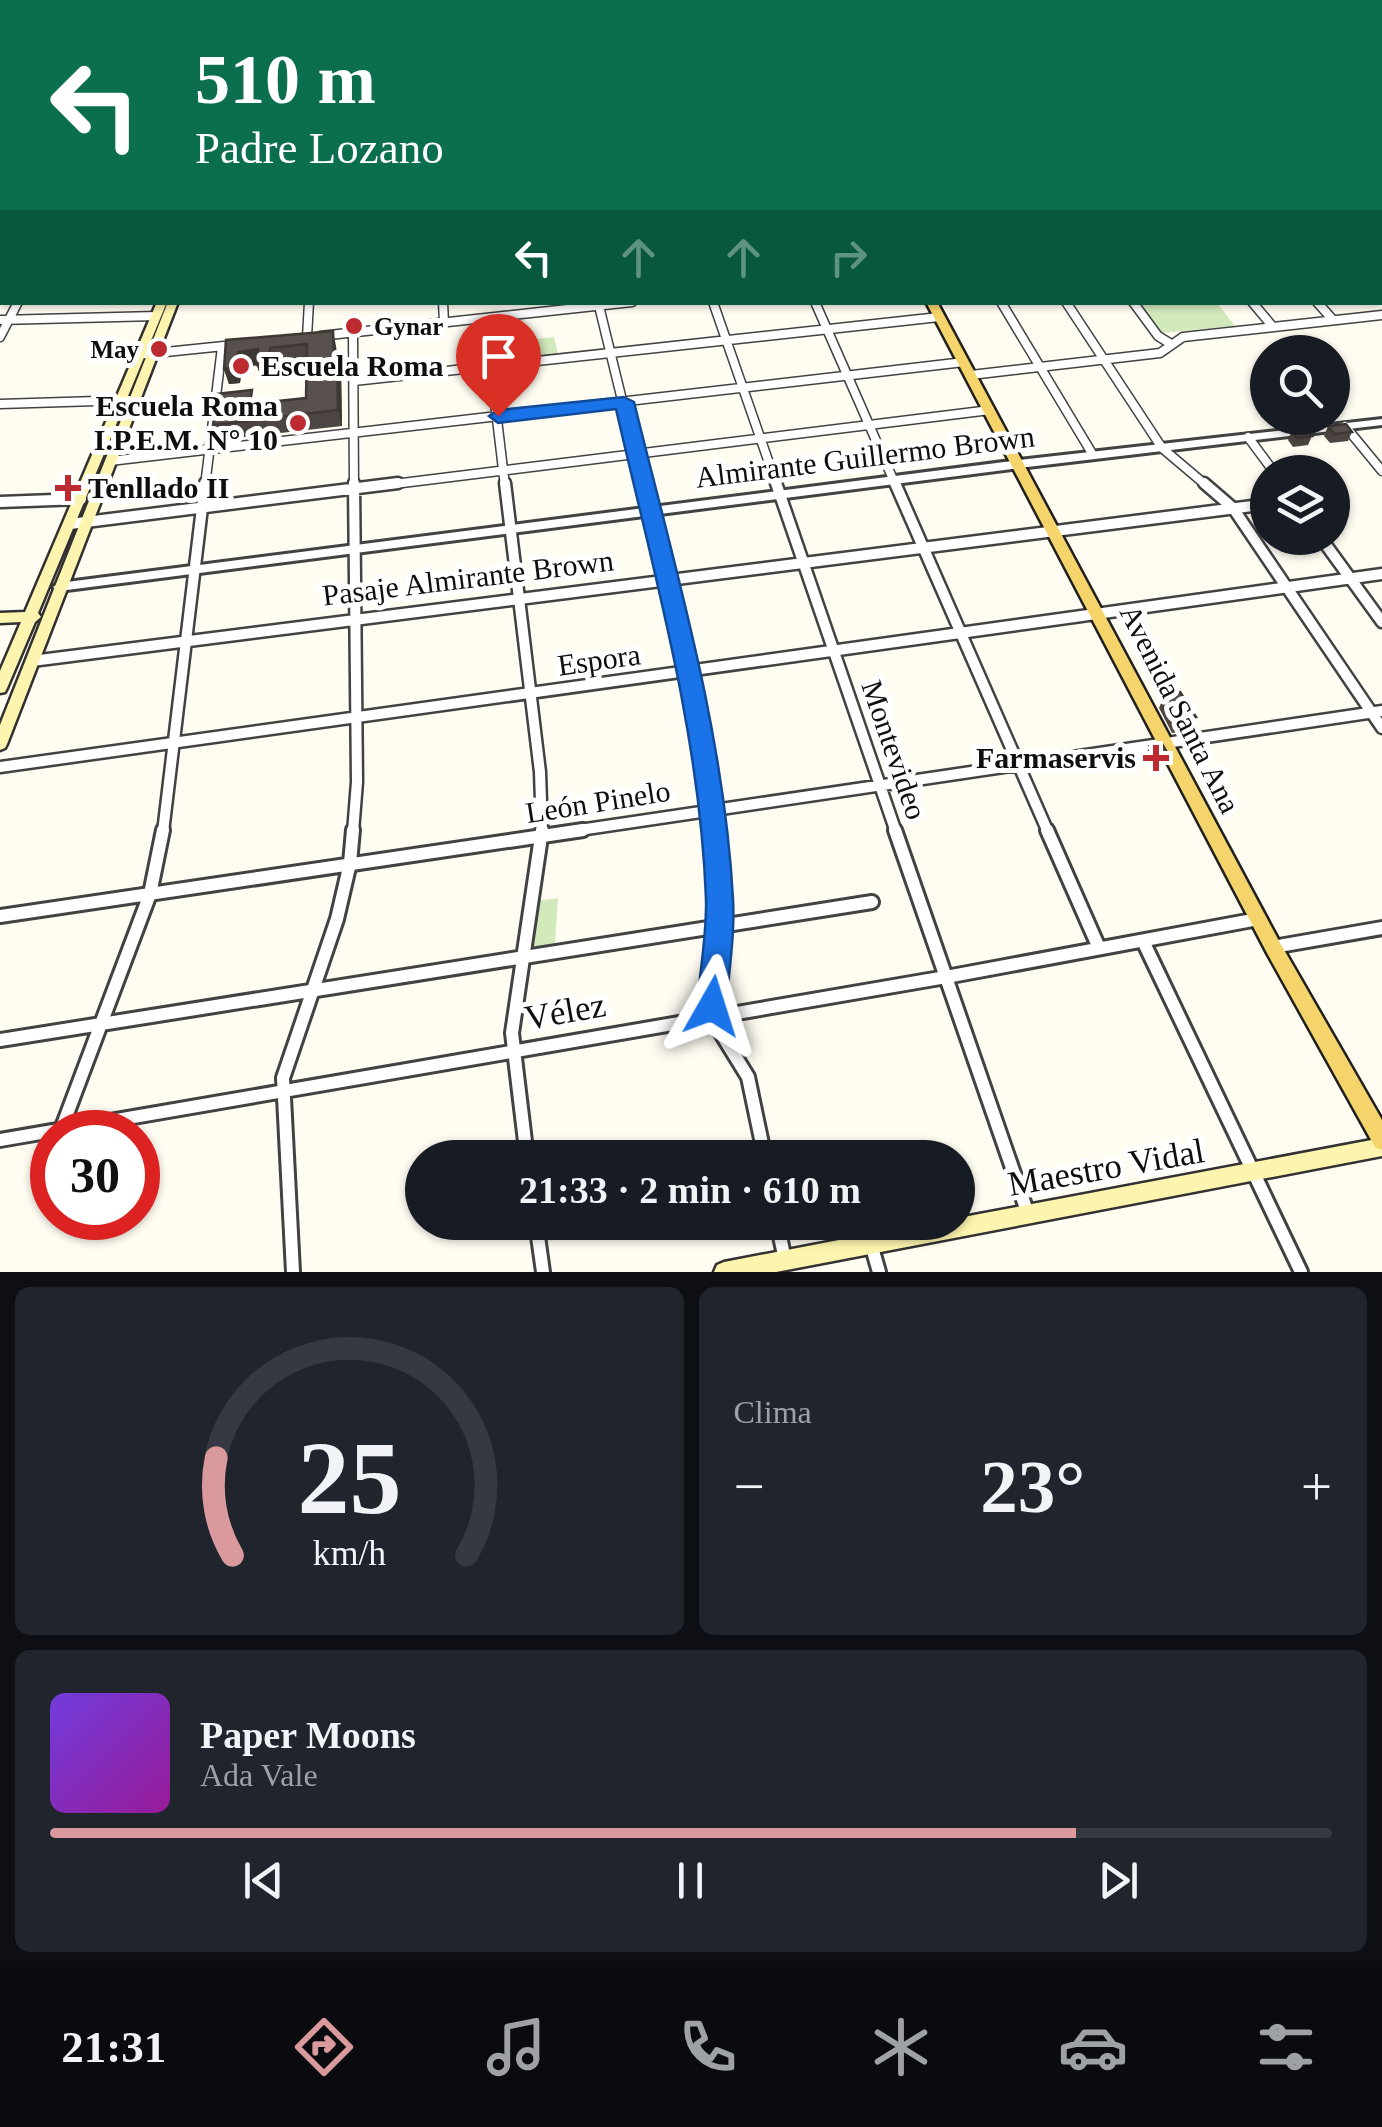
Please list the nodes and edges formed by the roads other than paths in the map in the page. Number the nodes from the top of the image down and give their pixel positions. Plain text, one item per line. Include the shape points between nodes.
1 (161, 305) edge
2 (172, 305) edge
3 (310, 305) edge
4 (443, 305) edge
5 (579, 305) edge
6 (607, 305) edge
7 (714, 305) edge
8 (816, 305) edge
9 (1003, 305) edge
10 (1068, 305) edge
11 (1136, 305) edge
12 (1255, 305) edge
13 (1320, 305) edge
14 (599, 306) junction
15 (935, 310) edge
16 (1382, 315) edge
17 (156, 316) junction
18 (485, 318) junction
19 (4, 320) edge
20 (1333, 320) junction
21 (444, 323) junction
22 (1273, 327) junction
23 (828, 328) junction
24 (353, 333) junction
25 (0, 336) edge
26 (307, 337) junction
27 (290, 339) edge
28 (727, 340) junction
29 (1171, 344) junction
30 (238, 345) edge
31 (222, 347) junction
32 (611, 352) junction
33 (147, 354) junction
34 (1104, 360) junction
35 (492, 366) junction
36 (1040, 367) junction
37 (967, 368) junction
38 (849, 375) junction
39 (354, 380) junction
40 (745, 388) junction
41 (128, 400) junction
42 (624, 402) junction
43 (0, 404) edge
44 (990, 410) junction
45 (498, 416) junction
46 (1382, 422) edge
47 (872, 425) junction
48 (1350, 425) edge
49 (1350, 432) edge
50 (355, 433) junction
51 (1266, 435) edge
52 (1248, 437) junction
53 (763, 440) junction
54 (1162, 448) junction
55 (208, 449) junction
56 (636, 454) junction
57 (1261, 455) edge
58 (1092, 456) junction
59 (110, 460) junction
60 (1018, 464) junction
61 (504, 470) junction
62 (1382, 471) edge
63 (896, 480) junction
64 (356, 489) junction
65 (782, 495) junction
66 (81, 498) junction
67 (0, 502) edge
68 (1250, 506) edge
69 (200, 508) junction
70 (1233, 508) junction
71 (650, 512) junction
72 (78, 523) junction
73 (1053, 528) junction
74 (511, 529) junction
75 (922, 546) junction
76 (358, 548) junction
77 (1333, 555) edge
78 (804, 560) junction
79 (193, 570) junction
80 (1382, 574) edge
81 (667, 578) junction
82 (1351, 579) junction
83 (58, 587) junction
84 (1288, 588) junction
85 (520, 596) junction
86 (1099, 614) junction
87 (30, 617) junction
88 (48, 617) junction
89 (0, 618) edge
90 (358, 618) junction
91 (1382, 622) edge
92 (962, 632) junction
93 (184, 641) junction
94 (834, 651) junction
95 (32, 661) junction
96 (688, 673) junction
97 (0, 688) edge
98 (532, 694) junction
99 (1377, 712) edge
100 (358, 718) junction
101 (1382, 728) edge
102 (1165, 743) junction
103 (0, 744) edge
104 (172, 744) junction
105 (1021, 764) junction
106 (0, 767) edge
107 (880, 784) junction
108 (712, 808) junction
109 (542, 836) junction
110 (350, 864) junction
111 (150, 894) junction
112 (872, 902) dead end
113 (0, 916) edge
114 (1258, 919) junction
115 (720, 926) junction
116 (1382, 928) edge
117 (1143, 941) junction
118 (1274, 947) junction
119 (1098, 948) junction
120 (522, 956) junction
121 (946, 978) junction
122 (315, 987) junction
123 (711, 1017) junction
124 (102, 1023) junction
125 (0, 1040) edge
126 (512, 1051) junction
127 (282, 1089) junction
128 (69, 1110) edge
129 (160, 1112) edge
130 (30, 1135) edge
131 (0, 1140) edge
132 (524, 1140) edge
133 (761, 1140) edge
134 (1382, 1144) edge
135 (1254, 1173) junction
136 (1028, 1214) junction
137 (539, 1240) edge
138 (780, 1240) edge
139 (871, 1243) junction
140 (784, 1260) junction
141 (293, 1272) edge
142 (543, 1272) edge
143 (724, 1272) edge
144 (879, 1272) edge
145 (1301, 1272) edge

1 - 17 main road
2 - 33 main road
3 - 26 street
4 - 21 street
5 - 14 street
5 - 18 street
6 - 14 street
7 - 28 street, Montevideo
8 - 23 street
9 - 36 street
10 - 34 street
11 - 29 street
12 - 22 street
13 - 20 street
14 - 32 street
15 - 23 street
15 - 37 main road, Avenida Santa Ana
16 - 20 street
17 - 19 street
17 - 33 main road
18 - 21 street
18 - 35 street
19 - 25 street
20 - 22 street
21 - 24 street
22 - 29 street
23 - 28 street
23 - 38 street
24 - 26 street
24 - 39 street
26 - 27 street
28 - 32 street
28 - 40 street, Montevideo
29 - 34 street via 1160,353
30 - 31 street
31 - 33 street
31 - 55 street
32 - 35 street
32 - 42 street
33 - 41 main road
34 - 36 street
34 - 54 street
35 - 39 street
35 - 45 street
36 - 37 street
36 - 58 street
37 - 38 street
37 - 44 main road, Avenida Santa Ana
38 - 40 street
38 - 47 street
39 - 50 street
40 - 42 street
40 - 53 street, Montevideo
41 - 43 street
41 - 59 main road
41 - 66 main road
42 - 45 street
42 - 56 street
44 - 47 street
44 - 60 main road, Avenida Santa Ana
45 - 50 street
45 - 61 street
46 - 48 street, Almirante Guillermo Brown
47 - 53 street
47 - 63 street
49 - 62 street
50 - 55 street
50 - 64 street
51 - 52 street, Almirante Guillermo Brown
52 - 54 street, Almirante Guillermo Brown
52 - 57 street
53 - 56 street
53 - 65 street, Montevideo
54 - 58 street, Almirante Guillermo Brown
54 - 70 street
55 - 59 street
55 - 69 street
56 - 61 street
56 - 71 street
58 - 60 street, Almirante Guillermo Brown
59 - 72 main road
60 - 63 street, Almirante Guillermo Brown
60 - 73 main road, Avenida Santa Ana
61 - 64 street
61 - 74 street
63 - 65 street, Almirante Guillermo Brown
63 - 75 street
64 - 69 street
64 - 76 street
65 - 71 street, Almirante Guillermo Brown
65 - 78 street, Montevideo
66 - 67 street
66 - 72 main road
68 - 70 street, Pasaje Almirante Brown
69 - 72 street
69 - 79 street
70 - 73 street, Pasaje Almirante Brown
70 - 84 street
71 - 74 street, Almirante Guillermo Brown
71 - 81 street
72 - 83 main road
72 - 87 main road
73 - 75 street, Pasaje Almirante Brown
73 - 86 main road, Avenida Santa Ana
74 - 76 street, Almirante Guillermo Brown
74 - 85 street
75 - 78 street, Pasaje Almirante Brown
75 - 92 street
76 - 79 street, Almirante Guillermo Brown
76 - 90 street
77 - 82 street
78 - 81 street, Pasaje Almirante Brown
78 - 94 street, Montevideo
79 - 83 street, Almirante Guillermo Brown
79 - 93 street
80 - 82 street, Espora
81 - 85 street, Pasaje Almirante Brown
81 - 96 street
82 - 84 street, Espora
82 - 91 street
83 - 88 main road
84 - 86 street, Espora
84 - 99 street
85 - 90 street, Pasaje Almirante Brown
85 - 98 street
86 - 92 street, Espora
86 - 102 main road, Avenida Santa Ana
87 - 88 main road
87 - 89 main road
87 - 97 main road
88 - 95 main road
90 - 93 street, Pasaje Almirante Brown
90 - 100 street
92 - 94 street, Espora
92 - 105 street
93 - 95 street, Pasaje Almirante Brown
93 - 104 street
94 - 96 street, Espora
94 - 107 street, Montevideo
95 - 103 main road
96 - 98 street, Espora
96 - 108 street
98 - 100 street, Espora
98 - 109 street
99 - 101 street
99 - 102 street, León Pinelo
100 - 104 street, Espora
100 - 110 street
102 - 105 street, León Pinelo
102 - 114 main road, Avenida Santa Ana
104 - 106 street, Espora
104 - 111 street
105 - 107 street, León Pinelo
105 - 119 street
107 - 108 street, León Pinelo
107 - 121 street, Montevideo
108 - 109 street, León Pinelo
108 - 115 street
109 - 110 street, León Pinelo
109 - 120 street
110 - 111 street, León Pinelo
110 - 122 street
111 - 113 street, León Pinelo
111 - 124 street
112 - 115 street
114 - 117 street, Vélez
114 - 118 main road, Avenida Santa Ana
115 - 120 street
115 - 123 street
116 - 118 street
117 - 119 street, Vélez
117 - 135 street
118 - 134 main road, Avenida Santa Ana
119 - 121 street, Vélez
120 - 122 street
120 - 126 street
121 - 123 street, Vélez
121 - 136 street, Montevideo
122 - 124 street
122 - 127 street
123 - 126 street, Vélez
123 - 133 street via 748,1077
124 - 125 street
124 - 128 street
126 - 127 street, Vélez
126 - 132 street
127 - 129 street, Vélez
127 - 141 street
130 - 131 street, Vélez
134 - 135 main road, Maestro Vidal
135 - 136 main road, Maestro Vidal
135 - 145 street
136 - 139 main road, Maestro Vidal
137 - 142 street
138 - 140 street
139 - 140 main road, Maestro Vidal
139 - 144 street
140 - 143 main road, Maestro Vidal

